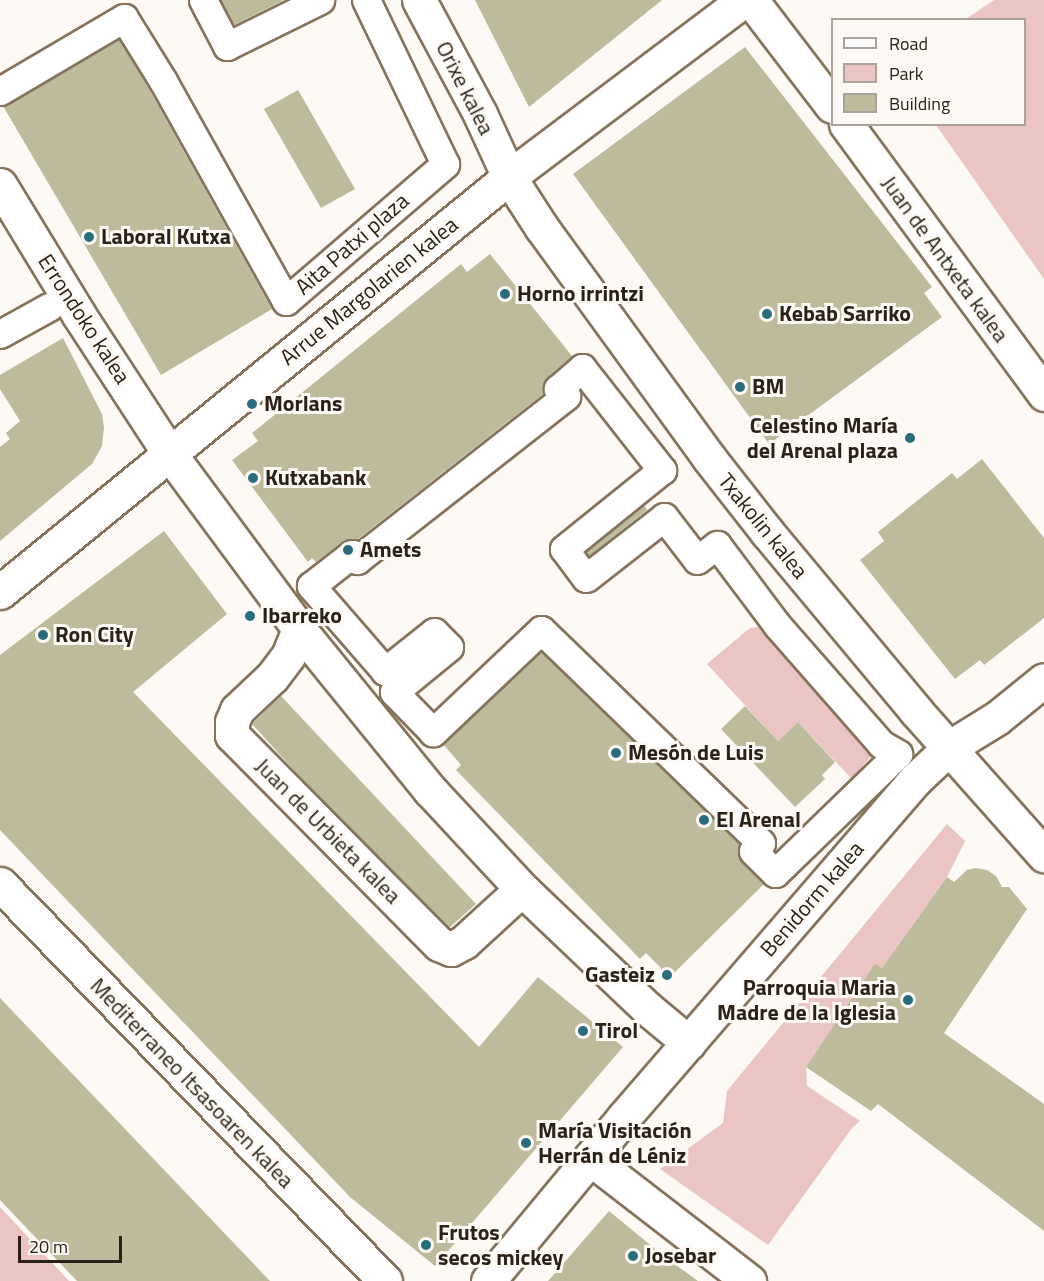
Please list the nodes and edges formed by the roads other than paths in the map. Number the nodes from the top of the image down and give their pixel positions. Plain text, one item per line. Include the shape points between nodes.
1 (203, 0) edge
2 (320, 0) edge
3 (366, 0) edge
4 (419, 0) edge
5 (744, 0) edge
6 (751, 0) edge
7 (0, 91) edge
8 (831, 105) edge
9 (847, 126) edge
10 (509, 177) junction
11 (0, 185) edge
12 (49, 307) dead end
13 (0, 334) edge
14 (1044, 394) edge
15 (169, 453) junction
16 (0, 592) edge
17 (299, 629) junction
18 (1044, 680) edge
19 (394, 692) joint
20 (950, 747) junction
21 (1044, 855) edge
22 (0, 884) edge
23 (524, 891) junction
24 (689, 1043) junction
25 (591, 1159) junction
26 (385, 1281) edge
27 (488, 1281) edge
28 (749, 1281) edge

1 - 2 street via 227,46
3 - 7 street, Aita Patxi plaza via 445,164 286,301 124,18
4 - 10 street, Orixe kalea
5 - 10 street, Arrue Margolarien kalea
6 - 8 street
9 - 14 street, Juan de Antxeta kalea
10 - 15 street, Arrue Margolarien kalea
10 - 20 street, Txakolin kalea via 724,477
11 - 15 street, Errondoko kalea via 78,315
12 - 13 street
15 - 16 street, Arrue Margolarien kalea
15 - 17 street
17 - 23 street via 430,790
17 - 23 street, Juan de Urbieta kalea via 288,656 272,677 237,710 232,735 439,944 451,949 464,942
18 - 20 street, Benidorm kalea via 997,718
19 - 19 street via 433,732 541,630 760,843 753,851 775,873 898,754 880,744 777,625 717,545 697,560 664,517 586,578 564,549 662,470 582,368 558,389 566,396 357,560 352,554 310,586 385,671 434,632 448,647
20 - 21 street, Txakolin kalea
20 - 24 street, Benidorm kalea via 915,780
22 - 26 street, Mediterraneo Itsasoaren kalea
23 - 24 street
24 - 25 street, Benidorm kalea
25 - 27 street, Benidorm kalea
25 - 28 street

